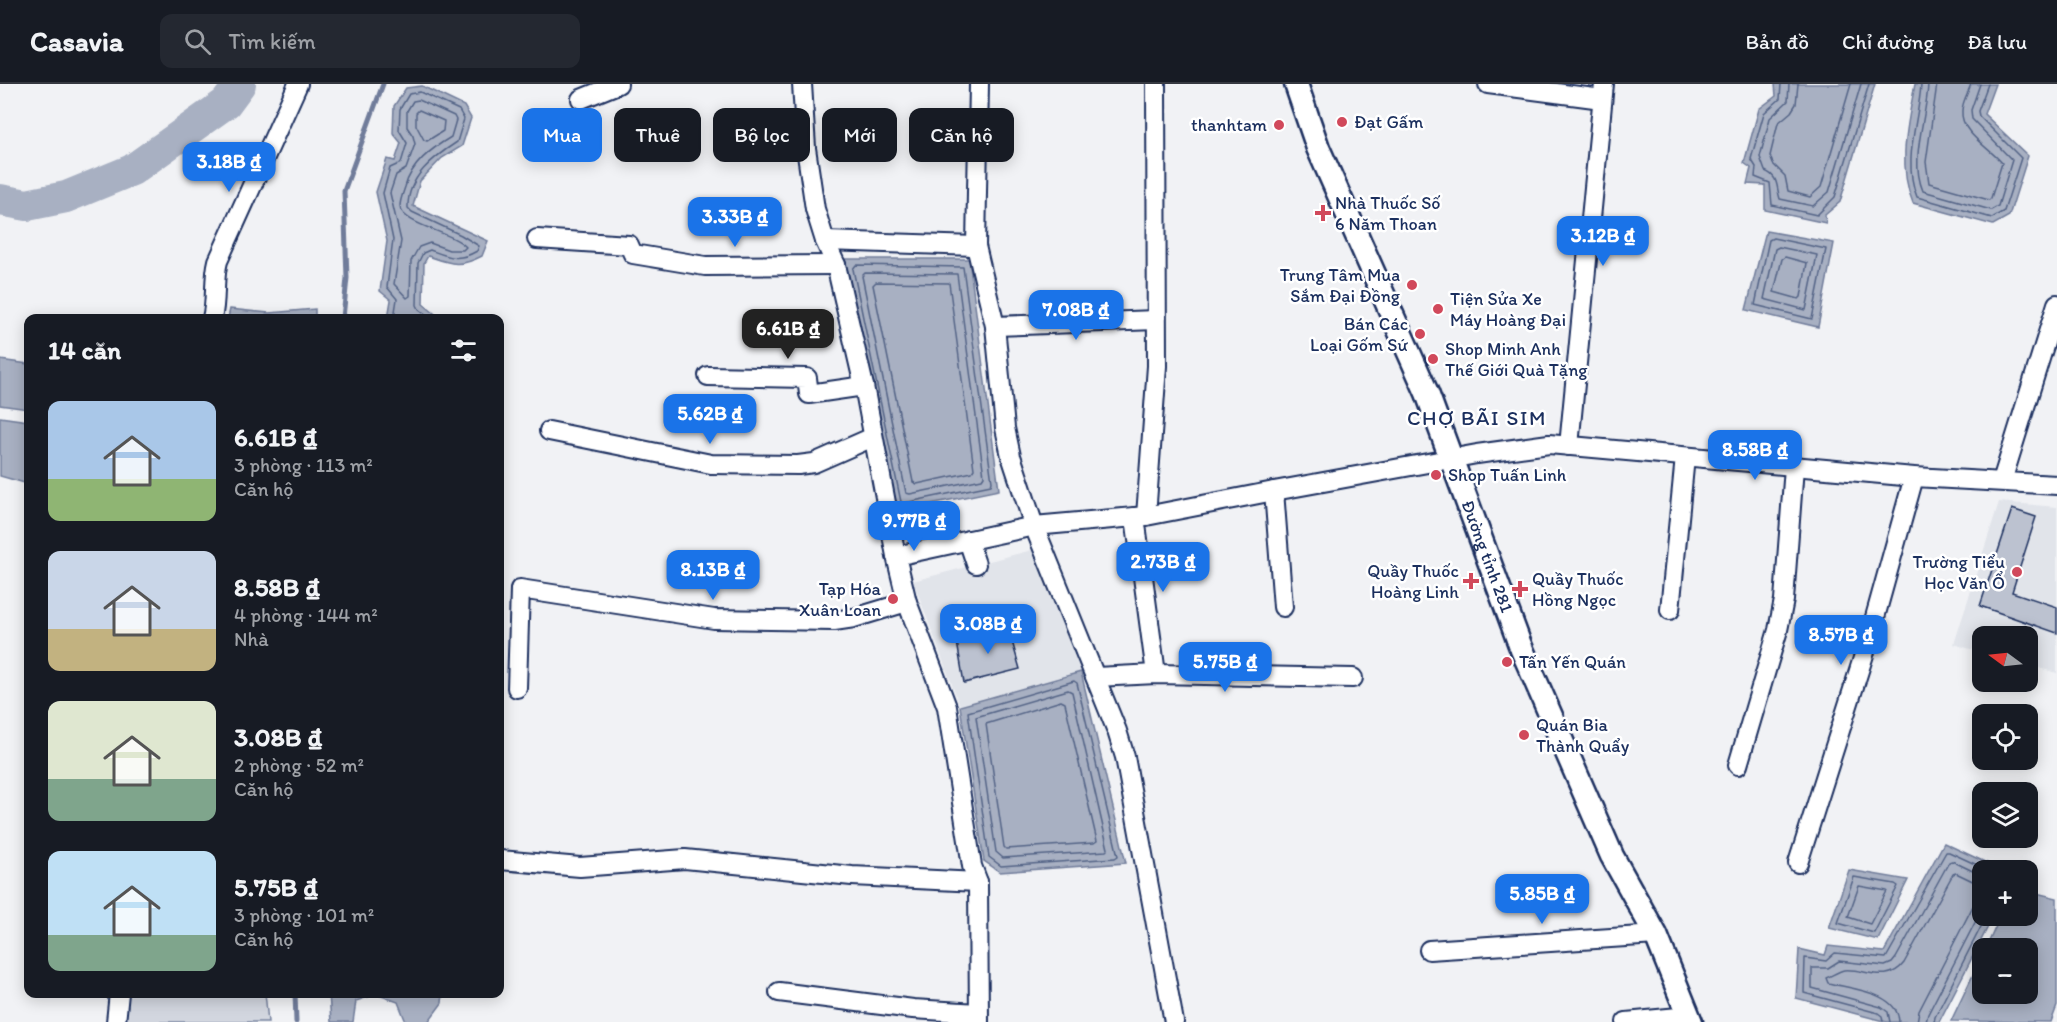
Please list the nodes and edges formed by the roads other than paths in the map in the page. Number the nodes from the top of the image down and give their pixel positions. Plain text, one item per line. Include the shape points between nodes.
1 (298, 84) edge
2 (618, 84) edge
3 (802, 84) edge
4 (979, 84) edge
5 (1156, 84) edge
6 (1296, 84) edge
7 (1488, 84) edge
8 (1603, 91) edge
9 (581, 99) dead end
10 (537, 239) dead end
11 (825, 241) junction
12 (976, 246) junction
13 (836, 266) junction
14 (2057, 304) edge
15 (213, 314) edge
16 (1156, 320) junction
17 (995, 326) junction
18 (708, 376) dead end
19 (864, 386) junction
20 (549, 431) dead end
21 (873, 437) junction
22 (1569, 446) junction
23 (1685, 457) junction
24 (1452, 459) junction
25 (1794, 467) junction
26 (1914, 477) junction
27 (2002, 481) junction
28 (2057, 485) edge
29 (1274, 491) junction
30 (1140, 517) junction
31 (1034, 526) junction
32 (968, 540) junction
33 (896, 556) junction
34 (976, 564) dead end
35 (907, 602) junction
36 (1283, 607) dead end
37 (1670, 610) dead end
38 (1156, 674) junction
39 (1096, 677) junction
40 (1353, 678) dead end
41 (517, 688) dead end
42 (1738, 765) dead end
43 (504, 860) edge
44 (1798, 863) dead end
45 (978, 882) junction
46 (1656, 935) junction
47 (1430, 950) dead end
48 (779, 992) dead end
49 (118, 998) edge
50 (978, 1017) edge
51 (1690, 1019) edge
52 (116, 1022) edge
53 (1174, 1022) edge
54 (1626, 1022) edge

1 - 15 street via 218,261
2 - 9 street
3 - 11 street via 815,209
4 - 12 street
5 - 16 street
6 - 24 main road, Đường tỉnh 281 via 1318,148 1404,340
7 - 8 street
8 - 22 street
10 - 13 street via 629,245 633,254 689,265
11 - 12 street
11 - 13 street
12 - 17 street
13 - 19 street
14 - 27 street
16 - 17 street
16 - 30 street via 1157,366
17 - 31 street via 1005,428
18 - 19 street via 807,378 810,394
19 - 21 street
20 - 21 street via 722,464 814,463
21 - 33 street
22 - 23 street
22 - 24 street via 1549,444
23 - 25 street
23 - 37 street
24 - 29 street
24 - 46 main road, Đường tỉnh 281 via 1520,645 1612,856
25 - 26 street
25 - 42 street via 1784,600
26 - 27 street
26 - 44 street via 1869,639
27 - 28 street
29 - 30 street
29 - 36 street
30 - 31 street
30 - 38 street
31 - 32 street
31 - 39 street
32 - 33 street
32 - 34 street
33 - 35 street
35 - 41 street via 834,621 738,621 520,589
35 - 45 street via 947,707 972,866
38 - 39 street
38 - 40 street
39 - 53 street via 1125,757
43 - 45 street via 580,867 685,859 852,876
45 - 50 street
46 - 47 street
46 - 51 main road, Đường tỉnh 281
48 - 50 street
49 - 52 street
51 - 54 street

